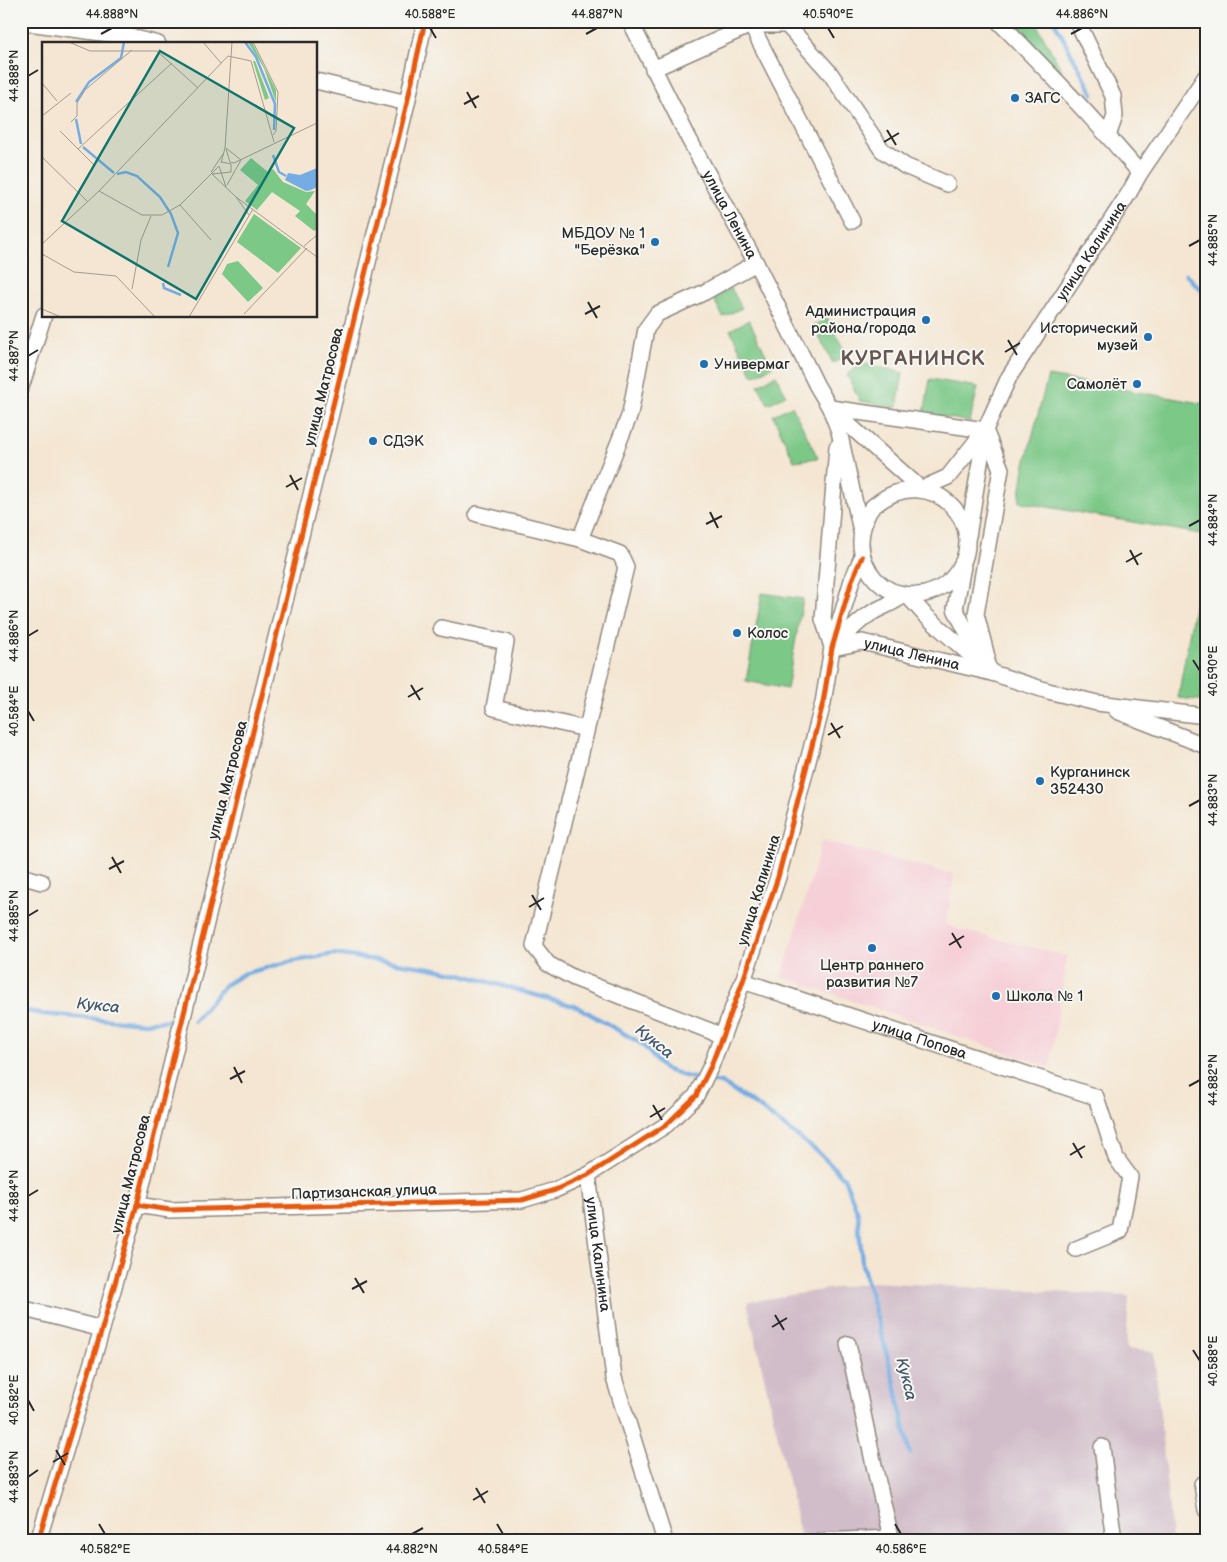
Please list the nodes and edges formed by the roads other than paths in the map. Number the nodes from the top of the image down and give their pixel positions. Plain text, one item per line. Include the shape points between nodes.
1 (425, 21) edge
2 (630, 21) edge
3 (998, 21) edge
4 (1078, 21) edge
5 (21, 22) edge
6 (750, 23) edge
7 (130, 41) edge
8 (653, 69) junction
9 (1206, 76) edge
10 (318, 81) edge
11 (407, 102) junction
12 (1108, 136) junction
13 (1140, 173) junction
14 (947, 184) dead end
15 (852, 221) dead end
16 (756, 263) junction
17 (43, 318) edge
18 (21, 387) edge
19 (830, 408) junction
20 (985, 430) junction
21 (839, 431) junction
22 (921, 489) junction
23 (476, 514) dead end
24 (861, 531) junction
25 (580, 539) junction
26 (966, 553) junction
27 (862, 557) junction
28 (907, 595) junction
29 (441, 628) dead end
30 (832, 648) junction
31 (992, 673) junction
32 (1097, 703) junction
33 (1206, 716) edge
34 (586, 729) junction
35 (1206, 746) edge
36 (21, 876) edge
37 (42, 882) dead end
38 (743, 981) junction
39 (723, 1036) junction
40 (588, 1175) junction
41 (137, 1205) junction
42 (1076, 1249) dead end
43 (21, 1308) edge
44 (102, 1329) junction
45 (848, 1344) dead end
46 (1102, 1447) dead end
47 (1206, 1483) edge
48 (1206, 1510) edge
49 (892, 1539) edge
50 (38, 1541) edge
51 (664, 1541) edge
52 (820, 1541) edge
53 (1114, 1541) edge

1 - 11 street, улица Матросова
2 - 8 street, улица Ленина
3 - 12 street
4 - 12 street via 1113,96 1115,116
5 - 7 street
6 - 8 street
6 - 14 street via 787,25 830,73 882,150 905,166
6 - 15 street
8 - 16 street, улица Ленина
9 - 13 street, улица Калинина
10 - 11 street
11 - 41 street, улица Матросова
12 - 13 street
13 - 20 street, улица Калинина via 1009,377
16 - 19 street, улица Ленина
16 - 25 street via 657,314 646,329 630,414
17 - 18 street
19 - 20 street
19 - 21 street, улица Ленина
19 - 22 street, улица Ленина
20 - 22 street, улица Калинина via 948,477
20 - 26 street, улица Калинина
20 - 31 street via 1001,469 976,614
21 - 24 street, улица Ленина
21 - 30 street, улица Калинина via 824,619
22 - 24 street via 903,490 886,496 872,507
22 - 26 street via 935,493 957,511 967,538
23 - 25 street
24 - 27 street
25 - 34 street via 620,554 626,567
26 - 28 street via 961,566 944,585 933,592
26 - 31 street, улица Ленина via 955,609
27 - 28 street via 879,582
27 - 30 street, улица Калинина
28 - 30 street via 869,614
28 - 31 street, улица Ленина via 925,615
29 - 34 street via 506,642 494,708
30 - 31 street, улица Ленина via 862,642
30 - 38 street, улица Калинина via 823,704 778,877
31 - 32 street, улица Ленина
32 - 33 street, улица Ленина
32 - 35 street, улица Ленина
34 - 39 street via 534,946 548,964 574,978
36 - 37 street
38 - 39 street, улица Калинина
38 - 42 street, улица Попова via 1096,1097 1116,1158 1130,1177 1120,1231
39 - 40 street, улица Калинина via 696,1096 666,1124
40 - 41 street, Партизанская улица via 522,1200 170,1210
40 - 51 street, улица Калинина via 614,1378
41 - 44 street, улица Матросова
43 - 44 street
44 - 50 street, улица Матросова
45 - 49 street
46 - 53 street
47 - 48 street via 1202,1484
49 - 52 street

